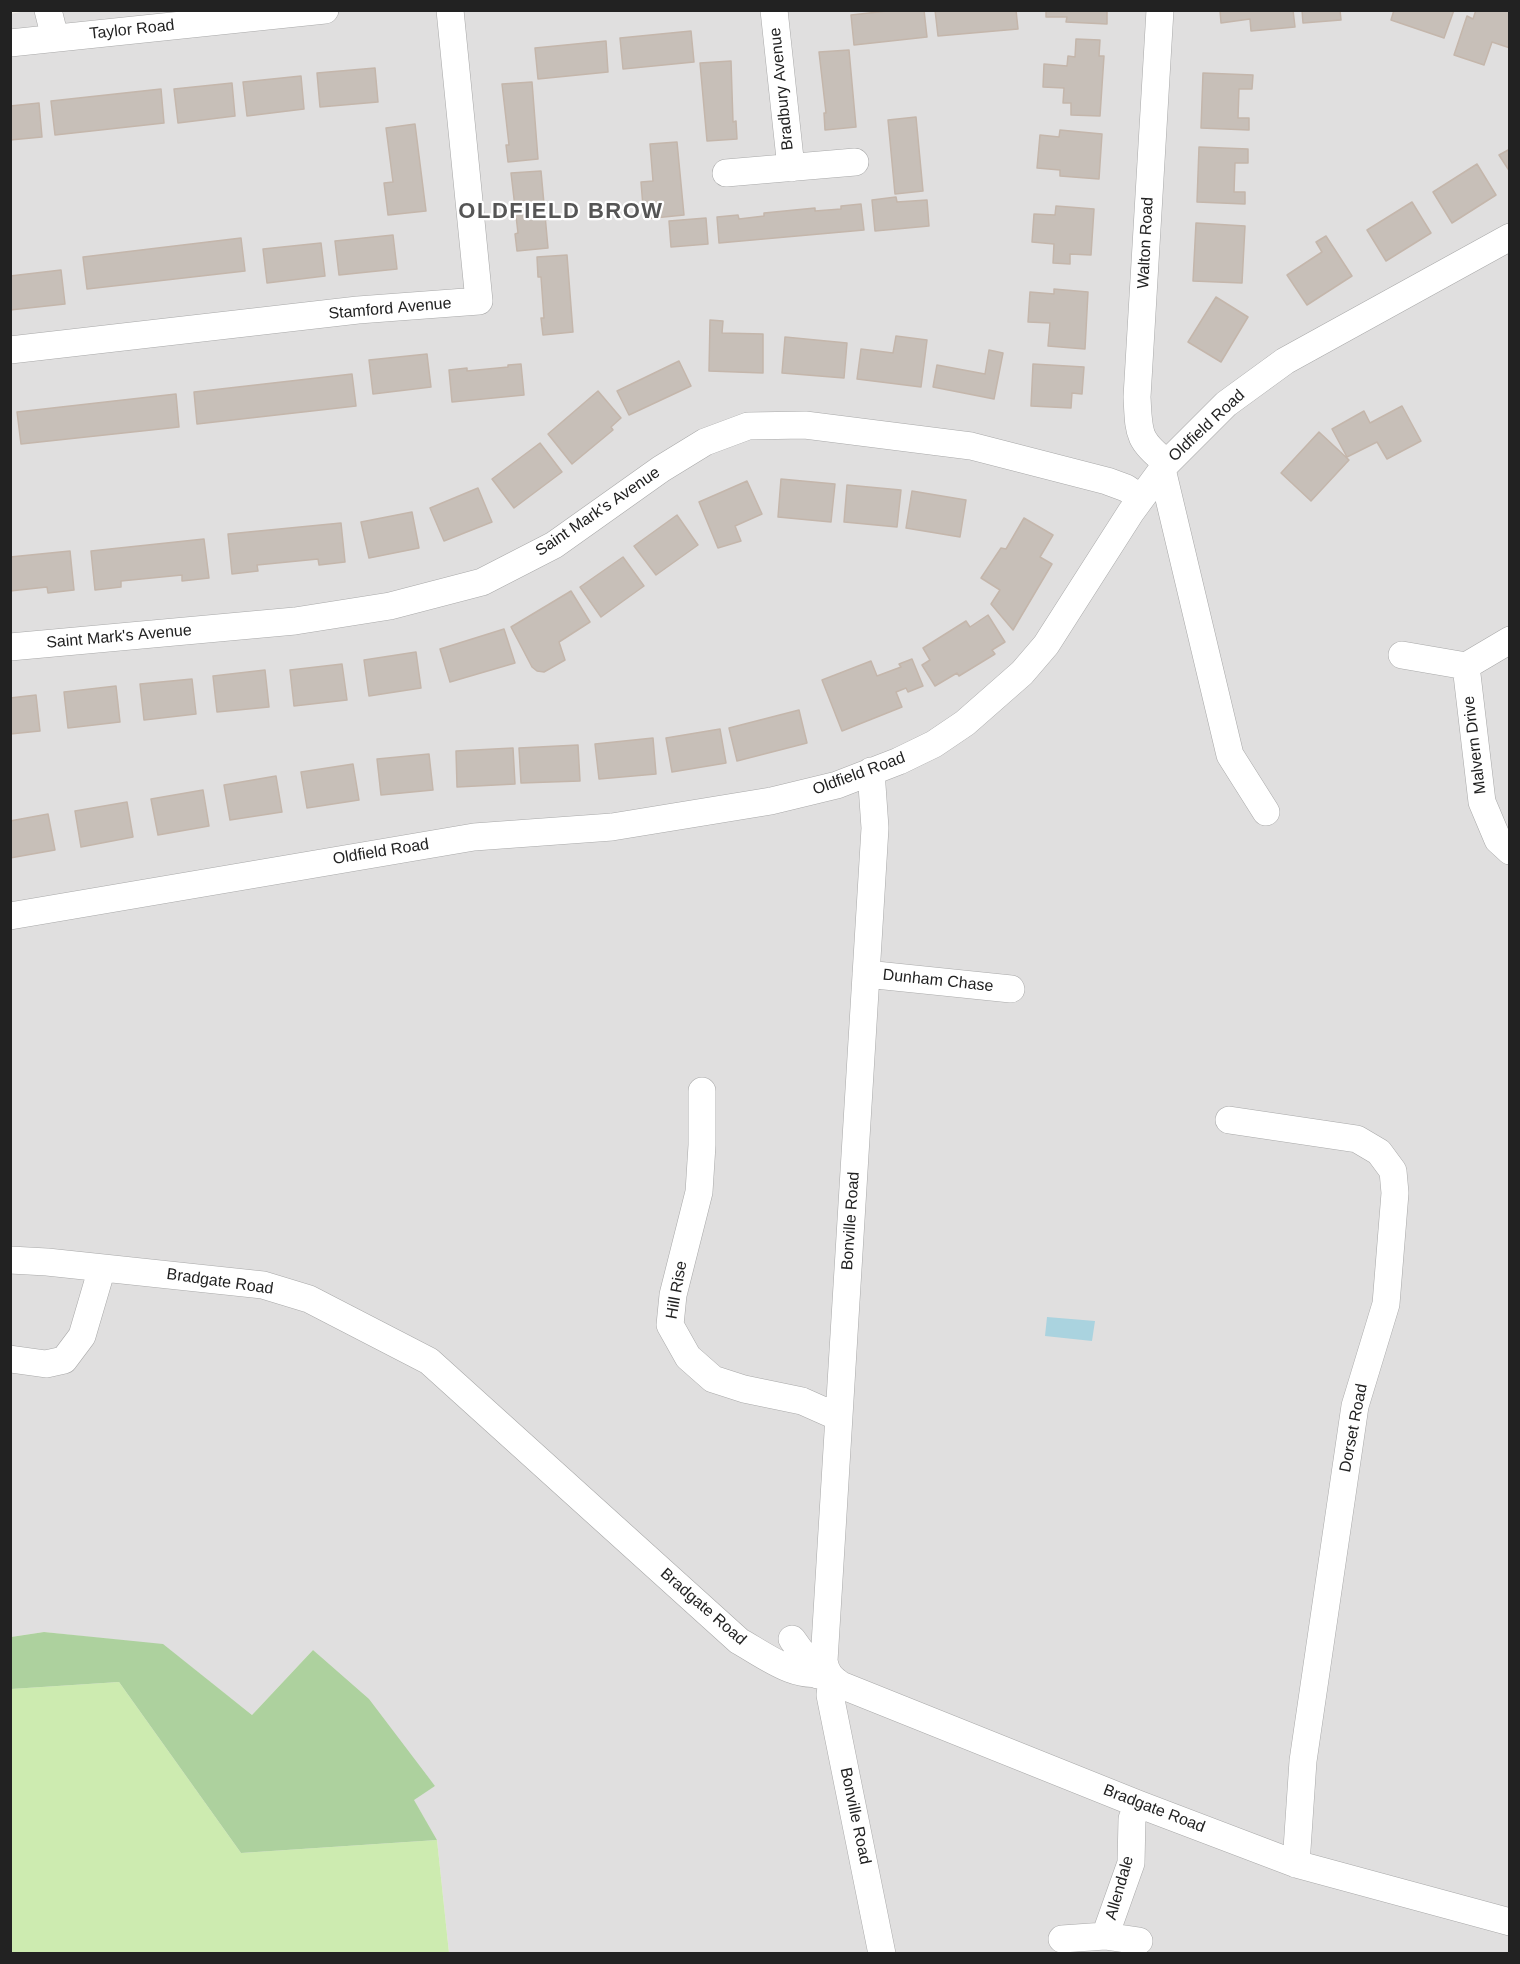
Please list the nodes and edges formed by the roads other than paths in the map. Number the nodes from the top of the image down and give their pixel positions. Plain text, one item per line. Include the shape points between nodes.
1 (48, 10) edge
2 (325, 10) edge
3 (450, 10) edge
4 (774, 10) edge
5 (1160, 10) edge
6 (55, 38) junction
7 (10, 43) edge
8 (855, 162) dead end
9 (790, 168) junction
10 (726, 173) dead end
11 (1509, 237) edge
12 (10, 350) edge
13 (1164, 466) junction
14 (1141, 498) junction
15 (1509, 640) edge
16 (10, 647) edge
17 (1402, 655) dead end
18 (1466, 666) junction
19 (871, 771) junction
20 (1266, 812) dead end
21 (1509, 851) edge
22 (10, 916) edge
23 (866, 974) junction
24 (1011, 989) dead end
25 (702, 1091) dead end
26 (1229, 1120) dead end
27 (10, 1260) edge
28 (102, 1268) junction
29 (10, 1359) edge
30 (838, 1417) junction
31 (792, 1639) dead end
32 (825, 1675) junction
33 (1138, 1804) junction
34 (1296, 1864) junction
35 (1509, 1922) edge
36 (1105, 1936) junction
37 (1062, 1939) dead end
38 (1139, 1941) dead end
39 (882, 1953) edge

1 - 6 street
2 - 6 street, Taylor Road
3 - 12 street, Stamford Avenue via 479,301 358,310
4 - 9 street, Bradbury Avenue
5 - 13 street, Walton Road via 1137,397 1139,432
6 - 7 street, Taylor Road
8 - 9 street, Bradbury Avenue
9 - 10 street, Bradbury Avenue
11 - 13 street, Oldfield Road via 1286,361 1226,404
13 - 14 street, Oldfield Road
13 - 20 street via 1230,755
14 - 16 street, Saint Mark's Avenue via 1107,481 971,446 805,425 748,426 705,442 554,545 482,582 390,606 295,621
14 - 19 street, Oldfield Road via 1046,645 1022,673 965,723 934,744
15 - 18 street
17 - 18 street
18 - 21 street, Malvern Drive via 1482,802 1498,840
19 - 22 street, Oldfield Road via 837,785 771,801 612,827 474,837
19 - 23 street, Bonville Road via 875,828
23 - 24 street, Dunham Chase
23 - 30 street, Bonville Road
25 - 30 street, Hill Rise via 699,1192 673,1295 670,1325 688,1357 713,1378 802,1401
26 - 34 street, Dorset Road via 1357,1138 1379,1152 1393,1171 1395,1193 1386,1304 1354,1406 1303,1761
27 - 28 street, Bradgate Road
28 - 29 street via 82,1336 64,1360 46,1364
28 - 32 street, Bradgate Road via 263,1285 309,1299 429,1361 739,1641 789,1670
30 - 32 street, Bonville Road
31 - 32 street
32 - 33 street, Bradgate Road via 841,1685
32 - 39 street, Bonville Road
33 - 34 street, Bradgate Road
33 - 36 street, Allendale via 1132,1819 1131,1863
34 - 35 street, Bradgate Road
36 - 37 street, Allendale
36 - 38 street, Allendale

